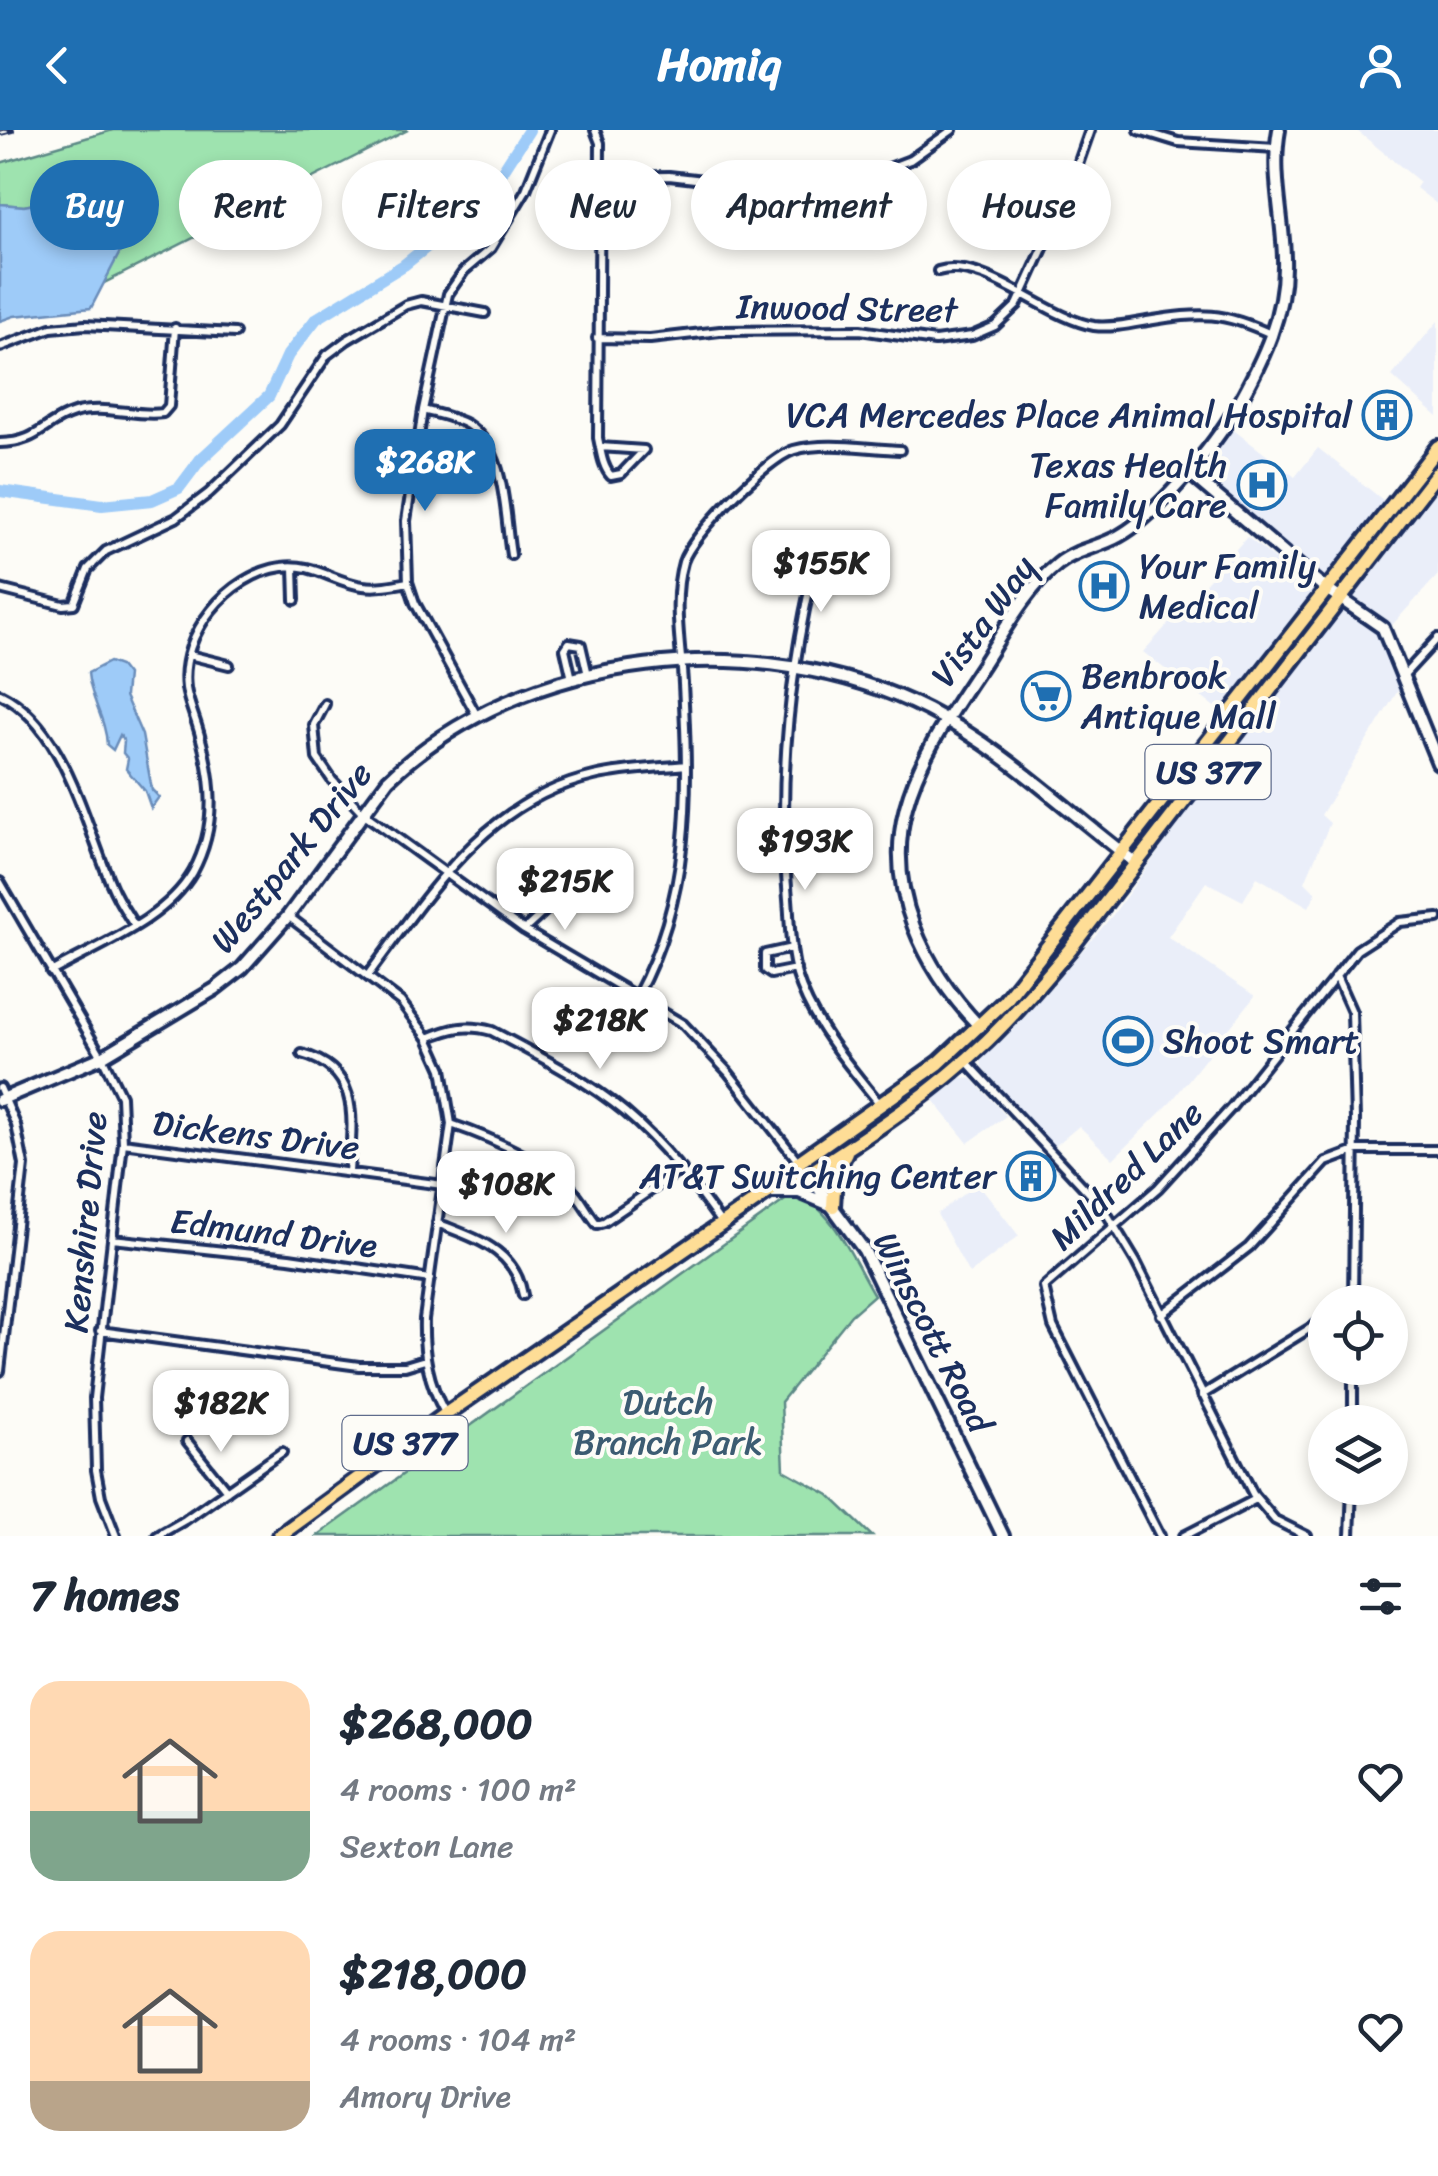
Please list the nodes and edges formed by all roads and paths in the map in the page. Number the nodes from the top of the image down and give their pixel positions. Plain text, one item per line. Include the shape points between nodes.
1 (550, 130) edge
2 (596, 130) edge
3 (952, 130) edge
4 (1090, 130) edge
5 (1139, 130) edge
6 (1279, 130) edge
7 (1276, 148) junction
8 (600, 160) edge
9 (671, 176) edge
10 (598, 250) edge
11 (938, 271) dead end
12 (1022, 295) junction
13 (446, 304) junction
14 (485, 313) dead end
15 (175, 328) junction
16 (234, 333) dead end
17 (1274, 335) junction
18 (596, 338) junction
19 (0, 347) edge
20 (423, 410) junction
21 (0, 443) edge
22 (600, 447) junction
23 (1438, 447) edge
24 (900, 450) dead end
25 (1187, 471) junction
26 (1438, 472) edge
27 (511, 555) dead end
28 (816, 556) dead end
29 (294, 567) junction
30 (408, 582) junction
31 (1326, 588) junction
32 (0, 589) edge
33 (1341, 598) junction
34 (295, 600) dead end
35 (1438, 638) edge
36 (189, 654) junction
37 (682, 664) junction
38 (229, 665) dead end
39 (794, 667) junction
40 (588, 675) junction
41 (1402, 677) junction
42 (572, 678) junction
43 (0, 694) edge
44 (325, 704) dead end
45 (477, 716) junction
46 (945, 720) junction
47 (1438, 763) edge
48 (686, 765) junction
49 (363, 813) junction
50 (1122, 852) junction
51 (1136, 863) junction
52 (445, 873) junction
53 (0, 882) edge
54 (586, 883) dead end
55 (12, 902) junction
56 (0, 909) edge
57 (288, 916) junction
58 (1438, 918) edge
59 (134, 925) junction
60 (524, 930) junction
61 (792, 948) junction
62 (796, 969) junction
63 (51, 972) junction
64 (368, 974) junction
65 (1336, 976) junction
66 (637, 996) junction
67 (980, 1027) junction
68 (428, 1038) junction
69 (954, 1049) junction
70 (302, 1054) dead end
71 (102, 1056) junction
72 (965, 1060) junction
73 (2, 1096) edge
74 (881, 1104) junction
75 (450, 1124) junction
76 (122, 1143) junction
77 (846, 1150) junction
78 (1438, 1150) edge
79 (1354, 1151) junction
80 (682, 1169) junction
81 (796, 1169) junction
82 (349, 1172) junction
83 (808, 1174) junction
84 (443, 1184) junction
85 (768, 1192) junction
86 (833, 1206) junction
87 (437, 1223) junction
88 (722, 1224) junction
89 (1116, 1227) junction
90 (112, 1239) junction
91 (430, 1279) junction
92 (1353, 1285) edge
93 (523, 1295) dead end
94 (1161, 1315) junction
95 (1308, 1330) edge
96 (100, 1331) junction
97 (424, 1360) junction
98 (0, 1370) edge
99 (1202, 1395) junction
100 (446, 1414) junction
101 (186, 1441) dead end
102 (282, 1452) dead end
103 (226, 1492) junction
104 (1256, 1499) junction
105 (1351, 1505) edge
106 (116, 1536) edge
107 (157, 1536) edge
108 (279, 1536) edge
109 (1003, 1536) edge
110 (1160, 1536) edge
111 (1184, 1536) edge
112 (1307, 1536) edge
113 (1350, 1536) edge

1 - 13 street via 526,190
2 - 8 street
3 - 9 street via 910,160 876,172 721,182
4 - 12 street, Inwood Street
5 - 7 street via 1178,142
6 - 7 street, Vista Way
7 - 17 street, Vista Way via 1284,258
10 - 18 street
11 - 12 street via 963,268
12 - 17 street via 1093,326 1214,314
12 - 18 street, Inwood Street via 995,326 954,340 860,330
13 - 14 street
13 - 20 street
13 - 32 street via 406,305 327,355 298,402 250,454 191,509 106,550 88,569 74,604
15 - 16 street
15 - 19 street via 51,328
15 - 21 street via 170,406 164,413 76,412 32,438
17 - 25 street, Vista Way via 1221,432
18 - 22 street
20 - 27 street via 464,422 488,444
20 - 30 street via 406,521
22 - 22 street via 608,445 644,450 617,476 605,469
23 - 31 highway, US 377
24 - 37 street via 792,451 716,515 682,565
25 - 31 street
25 - 46 street, Vista Way via 1133,527 1066,558 1046,576
26 - 33 highway, US 377
28 - 39 street
29 - 30 street via 360,586
29 - 34 street
29 - 36 street via 280,566 235,588 200,626
30 - 45 street
31 - 33 street
31 - 50 highway, US 377
33 - 41 street via 1382,628
33 - 51 highway, US 377
35 - 41 street
36 - 38 street
36 - 59 street via 186,687 213,796 207,838 182,888
37 - 39 street, Westpark Drive
37 - 40 street, Westpark Drive
37 - 48 street
39 - 46 street, Westpark Drive via 869,685
39 - 61 street via 783,794
40 - 42 street, Westpark Drive
40 - 42 street via 575,642 565,648
41 - 47 street
42 - 45 street, Westpark Drive
43 - 59 street via 21,706 65,767 112,889
44 - 49 street via 314,725 317,758
45 - 49 street, Westpark Drive via 411,758
46 - 50 street, Westpark Drive
46 - 67 street, Vista Way via 907,804 906,898 927,961
48 - 52 street via 618,772 521,804
48 - 66 street via 682,865 659,952
49 - 52 street
49 - 57 street, Westpark Drive
50 - 51 street, Westpark Drive
50 - 67 highway, US 377
51 - 72 highway, US 377 via 1030,996
52 - 60 street
52 - 64 street
53 - 55 street, Kenshire Drive
54 - 60 street
55 - 56 street
55 - 63 street, Kenshire Drive
57 - 64 street
57 - 71 street, Westpark Drive via 215,989
58 - 65 street, Mildred Lane via 1387,928
59 - 63 street
60 - 66 street
61 - 62 street
61 - 62 street via 764,954 762,963 772,974
62 - 74 street via 818,1022
63 - 71 street, Kenshire Drive
64 - 68 street
65 - 79 street via 1352,1012
65 - 89 street, Mildred Lane via 1231,1108
66 - 81 street via 694,1034
67 - 69 highway, US 377
68 - 75 street via 446,1084
68 - 80 street via 463,1026 492,1031 622,1109
69 - 72 street
69 - 74 highway, US 377
70 - 82 street via 326,1062 343,1084 352,1116
71 - 73 street, Westpark Drive
71 - 76 street, Kenshire Drive via 121,1096
72 - 77 highway, US 377
72 - 89 street
73 - 98 street via 24,1166
74 - 81 highway, US 377
75 - 80 street via 546,1169 569,1186 597,1224
75 - 84 street
76 - 82 street, Dickens Drive
76 - 90 street, Kenshire Drive
77 - 83 highway, US 377
77 - 86 highway via 835,1174
78 - 79 street
79 - 92 street
79 - 94 street via 1326,1162 1249,1247
80 - 88 street
81 - 83 highway, US 377
81 - 85 highway, US 377
82 - 84 street, Dickens Drive
83 - 86 street, Winscott Road
84 - 87 street
85 - 86 street via 799,1192
85 - 88 highway, US 377
86 - 109 street, Winscott Road via 864,1250
87 - 91 street
87 - 93 street via 509,1260
88 - 100 highway, US 377
89 - 94 street
89 - 110 street, Mildred Lane via 1043,1292 1053,1326
90 - 91 street, Edmund Drive
90 - 96 street, Kenshire Drive
91 - 97 street
94 - 99 street
95 - 99 street
96 - 97 street via 359,1366
96 - 106 street, Kenshire Drive via 94,1452
97 - 100 street
99 - 104 street
100 - 108 highway, US 377
101 - 103 street
102 - 103 street
103 - 107 street
104 - 111 street
104 - 112 street via 1274,1520
105 - 113 street

